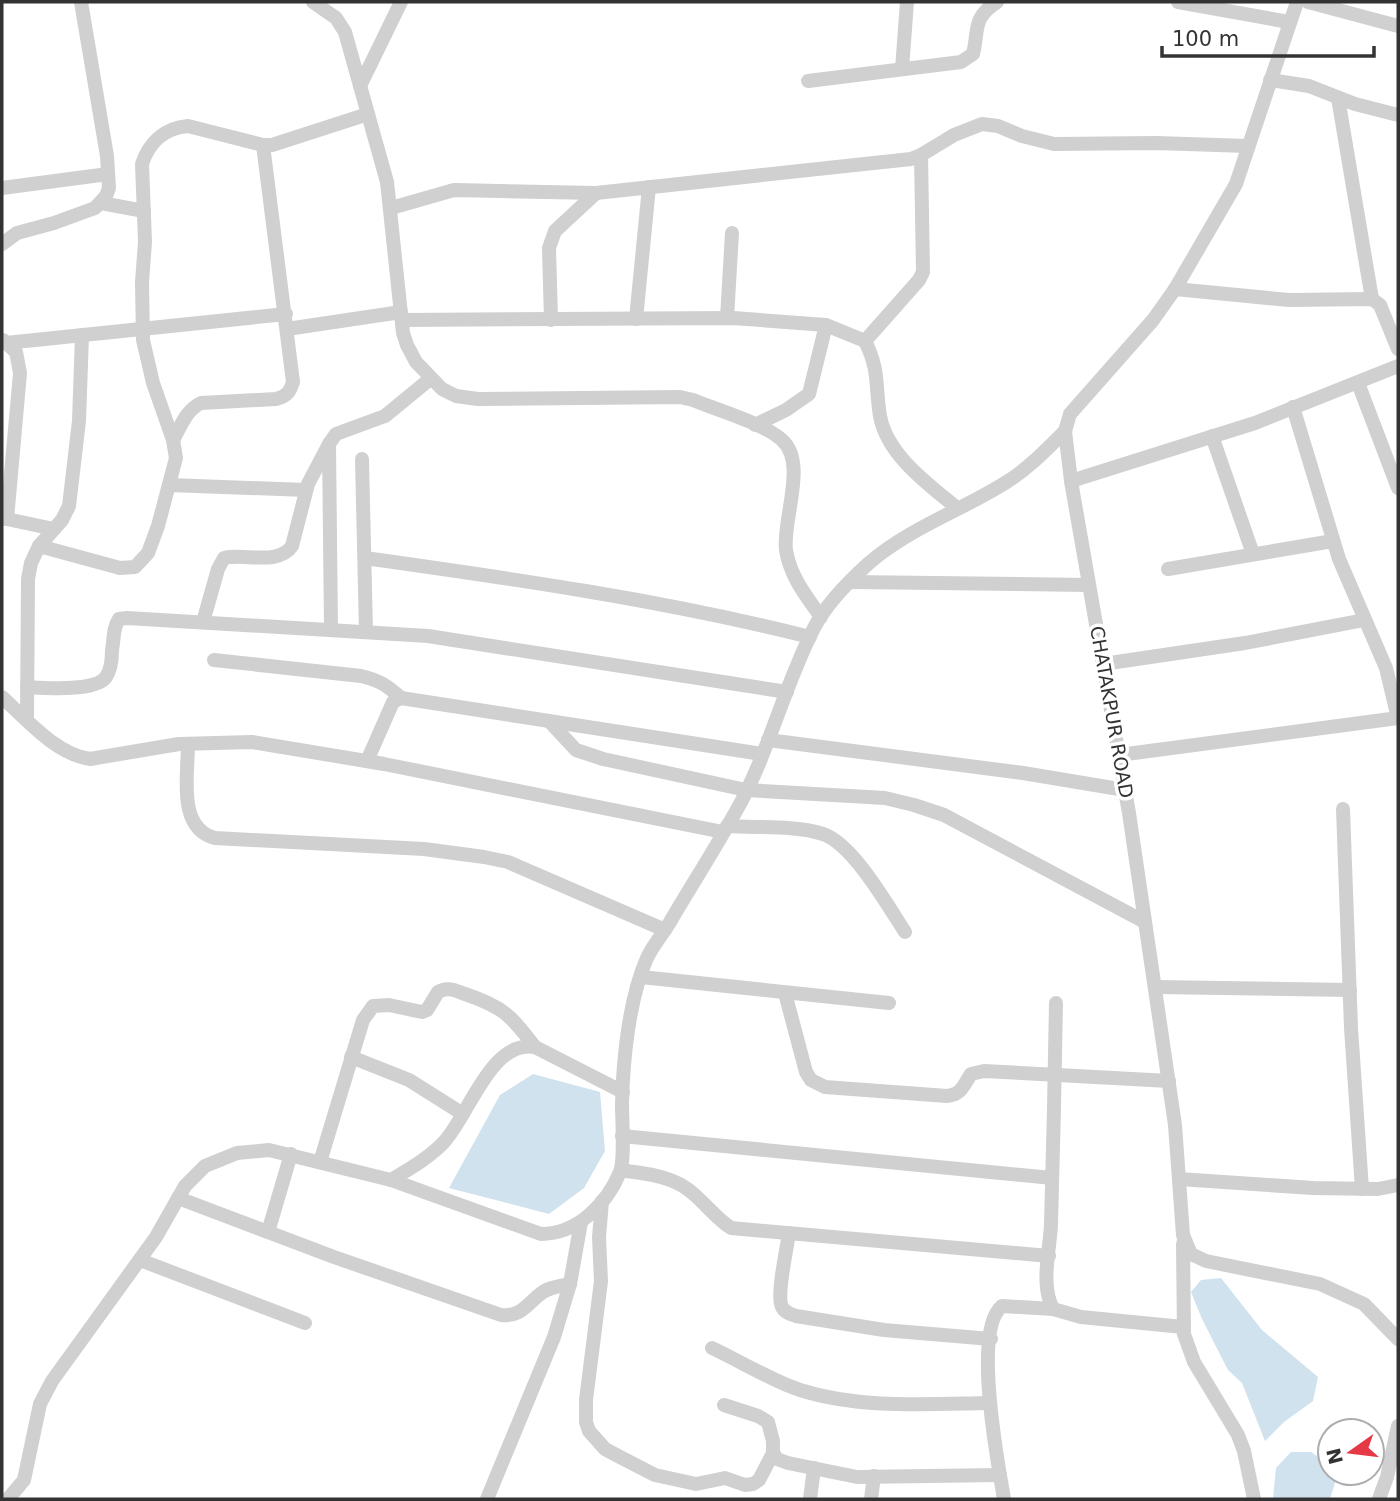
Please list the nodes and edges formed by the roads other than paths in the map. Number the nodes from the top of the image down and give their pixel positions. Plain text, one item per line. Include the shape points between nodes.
1 (81, 2) edge
2 (313, 2) edge
3 (401, 2) edge
4 (907, 2) edge
5 (997, 2) edge
6 (1178, 2) edge
7 (1297, 2) edge
8 (1308, 2) edge
9 (1289, 22) junction
10 (1398, 26) edge
11 (902, 69) junction
12 (1270, 80) junction
13 (808, 81) dead end
14 (359, 86) junction
15 (1338, 98) junction
16 (368, 114) junction
17 (1398, 115) edge
18 (263, 145) junction
19 (1248, 146) junction
20 (922, 155) junction
21 (108, 174) junction
22 (649, 187) junction
23 (2, 188) edge
24 (596, 193) junction
25 (101, 203) junction
26 (391, 208) junction
27 (144, 211) junction
28 (732, 233) dead end
29 (2, 244) edge
30 (1175, 289) junction
31 (1372, 299) junction
32 (401, 316) junction
33 (727, 318) junction
34 (636, 319) junction
35 (551, 320) junction
36 (287, 322) junction
37 (825, 325) junction
38 (143, 330) junction
39 (82, 335) junction
40 (4, 341) edge
41 (865, 341) junction
42 (1398, 349) edge
43 (1398, 366) edge
44 (430, 379) junction
45 (1358, 383) junction
46 (1293, 407) junction
47 (755, 425) junction
48 (1065, 431) junction
49 (1212, 436) junction
50 (173, 440) junction
51 (329, 444) junction
52 (362, 459) dead end
53 (1071, 481) junction
54 (169, 485) junction
55 (1398, 488) edge
56 (306, 491) junction
57 (957, 508) junction
58 (4, 519) edge
59 (54, 529) junction
60 (1333, 541) junction
61 (39, 546) junction
62 (1253, 554) junction
63 (365, 558) junction
64 (1168, 569) dead end
65 (851, 582) junction
66 (1089, 585) junction
67 (821, 617) junction
68 (1364, 620) junction
69 (203, 622) junction
70 (331, 630) junction
71 (366, 632) junction
72 (810, 637) junction
73 (214, 660) dead end
74 (1103, 664) junction
75 (27, 687) junction
76 (787, 692) junction
77 (2, 697) edge
78 (401, 698) junction
79 (27, 719) junction
80 (549, 721) junction
81 (188, 744) junction
82 (765, 747) junction
83 (1119, 755) junction
84 (367, 761) junction
85 (746, 790) junction
86 (1125, 790) junction
87 (1343, 810) dead end
88 (725, 829) junction
89 (1145, 922) junction
90 (665, 930) junction
91 (905, 932) dead end
92 (641, 977) junction
93 (1155, 987) junction
94 (1350, 990) junction
95 (786, 993) junction
96 (889, 1003) dead end
97 (1056, 1003) dead end
98 (535, 1047) junction
99 (351, 1057) junction
100 (1055, 1075) junction
101 (1168, 1081) junction
102 (622, 1092) junction
103 (463, 1114) junction
104 (622, 1136) junction
105 (291, 1154) junction
106 (320, 1162) junction
107 (621, 1170) junction
108 (1052, 1178) junction
109 (1179, 1179) junction
110 (391, 1180) junction
111 (1398, 1185) edge
112 (1362, 1189) junction
113 (178, 1198) junction
114 (602, 1201) junction
115 (581, 1222) junction
116 (268, 1232) junction
117 (789, 1233) junction
118 (1183, 1235) junction
119 (1049, 1256) junction
120 (140, 1260) junction
121 (569, 1284) junction
122 (1053, 1309) junction
123 (305, 1323) dead end
124 (1184, 1327) junction
125 (991, 1339) junction
126 (1398, 1339) edge
127 (712, 1348) dead end
128 (989, 1403) junction
129 (724, 1405) dead end
130 (1398, 1426) edge
131 (773, 1453) junction
132 (814, 1468) junction
133 (1000, 1475) junction
134 (874, 1476) junction
135 (8, 1499) edge
136 (487, 1499) edge
137 (810, 1499) edge
138 (871, 1499) edge
139 (1004, 1499) edge
140 (1254, 1499) edge
141 (1379, 1499) edge

1 - 21 street
2 - 14 street via 336,18 345,32
3 - 14 street
4 - 11 street
5 - 11 street via 976,24 974,54 969,59
6 - 9 street
7 - 9 street
8 - 10 street
9 - 12 street
11 - 13 street
12 - 15 street via 1309,86
12 - 19 street
14 - 16 street
15 - 17 street
15 - 31 street
16 - 18 street via 286,142
16 - 26 street
18 - 27 street via 188,126 169,130 145,152
18 - 36 street
19 - 20 street via 1054,144 982,124
19 - 30 street via 1236,184
20 - 22 street via 868,165
20 - 41 street via 923,272
21 - 23 street
21 - 25 street
22 - 24 street
22 - 34 street
24 - 26 street via 454,190
24 - 35 street via 551,239
25 - 27 street
25 - 29 street via 17,233
26 - 32 street
27 - 38 street
28 - 33 street
30 - 31 street via 1289,300
30 - 48 street via 1070,414
31 - 42 street via 1380,304
32 - 35 street
32 - 36 street
32 - 44 street via 407,345
33 - 34 street
33 - 37 street
34 - 35 street
36 - 38 street
36 - 50 street via 290,392 276,399 201,403 187,414
37 - 41 street
37 - 47 street via 809,394
38 - 39 street
38 - 50 street via 153,383
39 - 40 street
39 - 59 street via 72,492
40 - 58 street via 16,352 20,373
41 - 57 street via 876,365 885,433 924,481
43 - 45 street
44 - 47 street via 456,396 478,399 680,397
44 - 51 street via 385,416 336,434
45 - 46 street
45 - 55 street
46 - 49 street
46 - 60 street
47 - 67 street via 789,449 793,483 786,549 797,583
48 - 53 street, CHATAKPUR ROAD
48 - 57 street via 1005,483
49 - 53 street
49 - 62 street
50 - 54 street via 176,458
51 - 56 street
51 - 70 street
52 - 63 street
53 - 66 street, CHATAKPUR ROAD
54 - 56 street
54 - 61 street via 148,552 135,566 120,568
56 - 69 street via 292,547 276,556 224,558
57 - 65 street via 900,539
58 - 59 street
59 - 61 street
60 - 62 street
60 - 68 street
61 - 75 street via 28,579
62 - 64 street
63 - 71 street
63 - 72 street via 602,592
65 - 66 street
65 - 67 street
66 - 74 street, CHATAKPUR ROAD
67 - 72 street
68 - 74 street
68 - 83 street via 1386,668 1398,718
69 - 70 street
69 - 75 street via 119,619 106,678 101,682 72,688
70 - 71 street
71 - 76 street via 428,636
72 - 76 street
73 - 78 street via 377,679
74 - 83 street, CHATAKPUR ROAD
75 - 79 street
76 - 82 street
77 - 79 street
78 - 80 street
78 - 84 street via 393,702
79 - 81 street via 76,757 90,759
80 - 82 street
80 - 85 street via 576,750
81 - 84 street via 252,742
81 - 90 street via 189,815 205,835 484,857 508,862
82 - 85 street
82 - 86 street via 1023,773
83 - 86 street, CHATAKPUR ROAD
84 - 88 street
85 - 88 street
85 - 89 street via 914,805 944,816
86 - 89 street, CHATAKPUR ROAD
87 - 94 street
88 - 90 street
88 - 91 street via 812,831 839,842
89 - 93 street, CHATAKPUR ROAD
90 - 92 street
92 - 95 street
92 - 102 street
93 - 94 street
93 - 101 street, CHATAKPUR ROAD
94 - 112 street
95 - 96 street
95 - 100 street via 807,1072 811,1080 825,1087 947,1097 958,1095 977,1072
97 - 100 street
98 - 99 street via 499,1007 443,989 422,1012 373,1006 363,1020
98 - 102 street
98 - 103 street via 520,1046 501,1057
99 - 103 street via 409,1080
99 - 106 street
100 - 101 street
100 - 108 street
101 - 109 street, CHATAKPUR ROAD
102 - 104 street
103 - 110 street via 438,1149
104 - 107 street
104 - 108 street
105 - 106 street
105 - 113 street via 254,1150 218,1160 195,1174
105 - 116 street
106 - 110 street
107 - 114 street
107 - 117 street via 675,1181 731,1228
108 - 119 street
109 - 112 street
109 - 118 street, CHATAKPUR ROAD
110 - 115 street via 541,1234
111 - 112 street
113 - 116 street
113 - 120 street
114 - 115 street
114 - 131 street via 601,1281 586,1400 589,1431 605,1449 655,1475 696,1484 724,1478 753,1484
115 - 121 street
116 - 121 street via 501,1315 515,1315 547,1289
117 - 119 street
117 - 125 street via 780,1294 785,1312 884,1330
118 - 124 street, CHATAKPUR ROAD
118 - 126 street via 1191,1254 1206,1261 1320,1284 1364,1304
119 - 122 street via 1046,1289
120 - 123 street
120 - 135 street via 45,1394 24,1480
121 - 136 street via 554,1337
122 - 124 street via 1081,1317
122 - 125 street via 1003,1306 997,1311
124 - 140 street, CHATAKPUR ROAD via 1189,1352 1238,1435
125 - 128 street
127 - 128 street via 799,1390 855,1401
128 - 133 street
129 - 131 street via 768,1422
130 - 141 street
131 - 132 street via 777,1459
132 - 134 street
132 - 137 street
133 - 134 street
133 - 139 street
134 - 138 street

